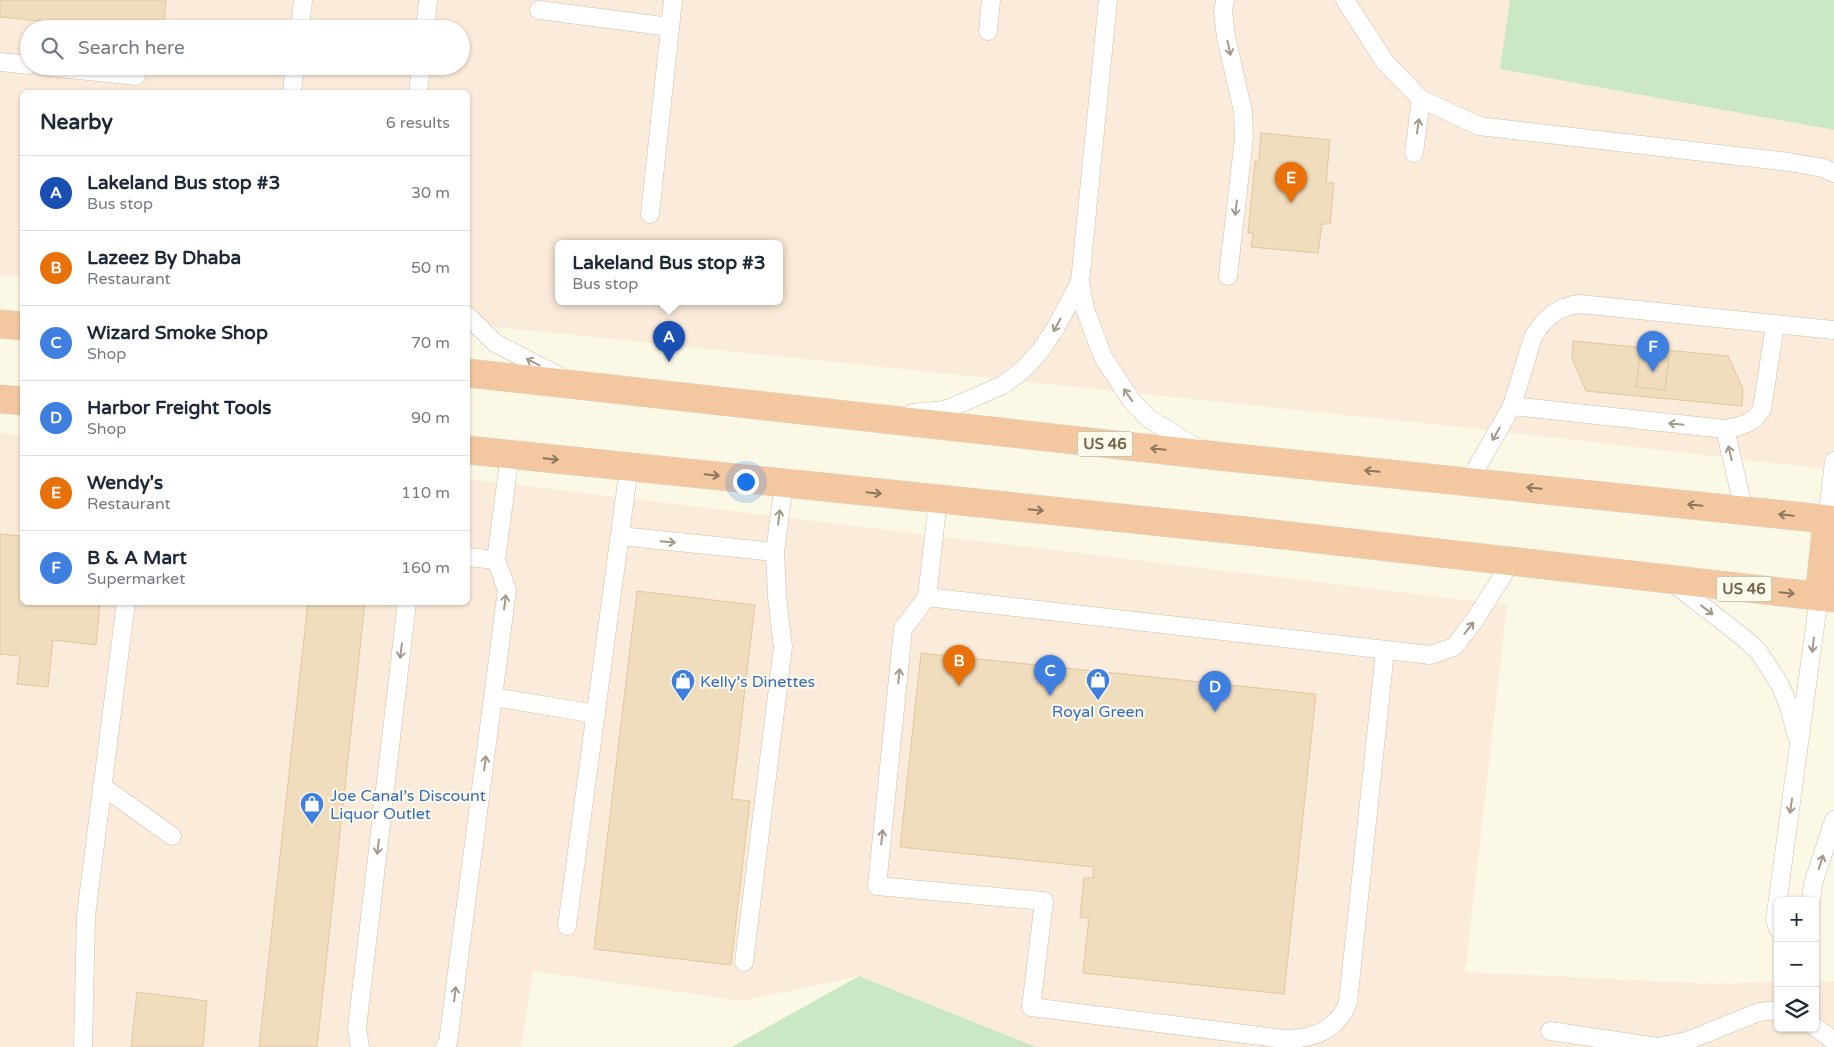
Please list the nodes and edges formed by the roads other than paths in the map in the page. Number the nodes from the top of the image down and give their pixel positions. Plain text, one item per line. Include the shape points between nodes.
1 (303, 0) edge
2 (428, 0) edge
3 (673, 0) edge
4 (991, 0) edge
5 (1108, 0) edge
6 (1225, 0) edge
7 (1345, 0) edge
8 (539, 10) dead end
9 (301, 20) edge
10 (426, 20) edge
11 (670, 27) junction
12 (988, 31) dead end
13 (0, 62) edge
14 (20, 64) edge
15 (126, 75) edge
16 (294, 75) edge
17 (420, 75) edge
18 (136, 76) dead end
19 (292, 90) edge
20 (418, 90) edge
21 (1421, 98) junction
22 (1414, 153) dead end
23 (1834, 173) edge
24 (650, 214) dead end
25 (1228, 276) dead end
26 (1080, 282) junction
27 (470, 318) edge
28 (0, 324) edge
29 (1775, 325) junction
30 (20, 326) edge
31 (1834, 330) edge
32 (470, 373) edge
33 (577, 385) junction
34 (0, 398) edge
35 (20, 401) edge
36 (1512, 406) junction
37 (868, 418) junction
38 (1724, 429) junction
39 (470, 450) edge
40 (510, 454) junction
41 (1208, 455) junction
42 (1834, 461) edge
43 (629, 467) junction
44 (1469, 481) junction
45 (784, 483) junction
46 (938, 500) junction
47 (1744, 510) junction
48 (1831, 520) edge
49 (620, 536) junction
50 (775, 552) junction
51 (470, 557) edge
52 (496, 560) junction
53 (1512, 561) junction
54 (1669, 580) junction
55 (927, 597) junction
56 (1826, 598) edge
57 (126, 605) edge
58 (407, 605) edge
59 (1385, 651) junction
60 (493, 697) junction
61 (596, 714) junction
62 (1799, 748) junction
63 (102, 786) junction
64 (1834, 823) edge
65 (172, 836) dead end
66 (1778, 897) edge
67 (1811, 897) edge
68 (567, 926) dead end
69 (744, 962) dead end
70 (1774, 1010) edge
71 (1819, 1030) edge
72 (1550, 1031) dead end
73 (1834, 1040) edge
74 (447, 1044) edge
75 (83, 1047) edge
76 (360, 1047) edge

1 - 9 lane
2 - 10 lane
3 - 11 lane
4 - 12 lane
5 - 26 lane
6 -> 25 lane via 1226,37 1243,112 1244,138
7 - 21 lane via 1385,62
8 - 11 lane
11 - 24 lane
13 - 14 lane
15 - 18 lane
16 - 19 lane
17 - 20 lane
22 -> 21 lane
21 - 23 lane via 1480,126 1789,162
26 -> 37 lane via 1041,350 1023,370 1003,385 946,410
41 -> 26 lane via 1148,418 1130,400 1103,357 1085,309
33 -> 27 lane via 495,343
28 - 30 highway
29 - 31 lane
29 - 36 lane via 1570,305 1551,314 1538,328
29 - 38 lane via 1762,409 1749,423
32 - 33 highway, US 46
33 - 37 highway, US 46
34 - 35 highway
38 -> 36 lane
36 -> 44 lane
41 -> 37 highway, US 46
47 -> 38 lane
39 - 40 highway, US 46
40 -> 43 highway, US 46
40 - 52 lane
44 -> 41 highway, US 46
42 - 48 lane
43 -> 45 highway, US 46
43 - 49 lane
47 -> 44 highway, US 46
45 -> 46 highway, US 46
50 -> 45 lane
46 -> 53 highway, US 46
46 - 55 lane
48 -> 47 highway, US 46
48 - 56 highway
49 -> 50 lane
49 - 61 lane
50 - 69 lane via 783,647
51 - 52 lane
60 -> 52 lane via 507,590
53 - 54 highway, US 46
59 -> 53 lane via 1430,655 1454,647
54 -> 56 highway, US 46
54 -> 62 lane via 1758,652 1780,685 1789,706
55 - 59 lane
59 -> 55 lane via 1348,1002 1339,1020 1324,1031 1299,1039 1284,1039 1031,1007 1044,901 878,886 904,629
56 -> 62 lane
57 - 63 lane
58 -> 76 lane via 357,1028
60 - 61 lane
74 -> 60 lane
61 - 68 lane
62 -> 66 lane
63 - 65 lane
63 - 75 lane via 86,915
67 -> 64 lane
70 - 72 lane via 1758,1012 1687,1041 1657,1047
71 - 73 lane

